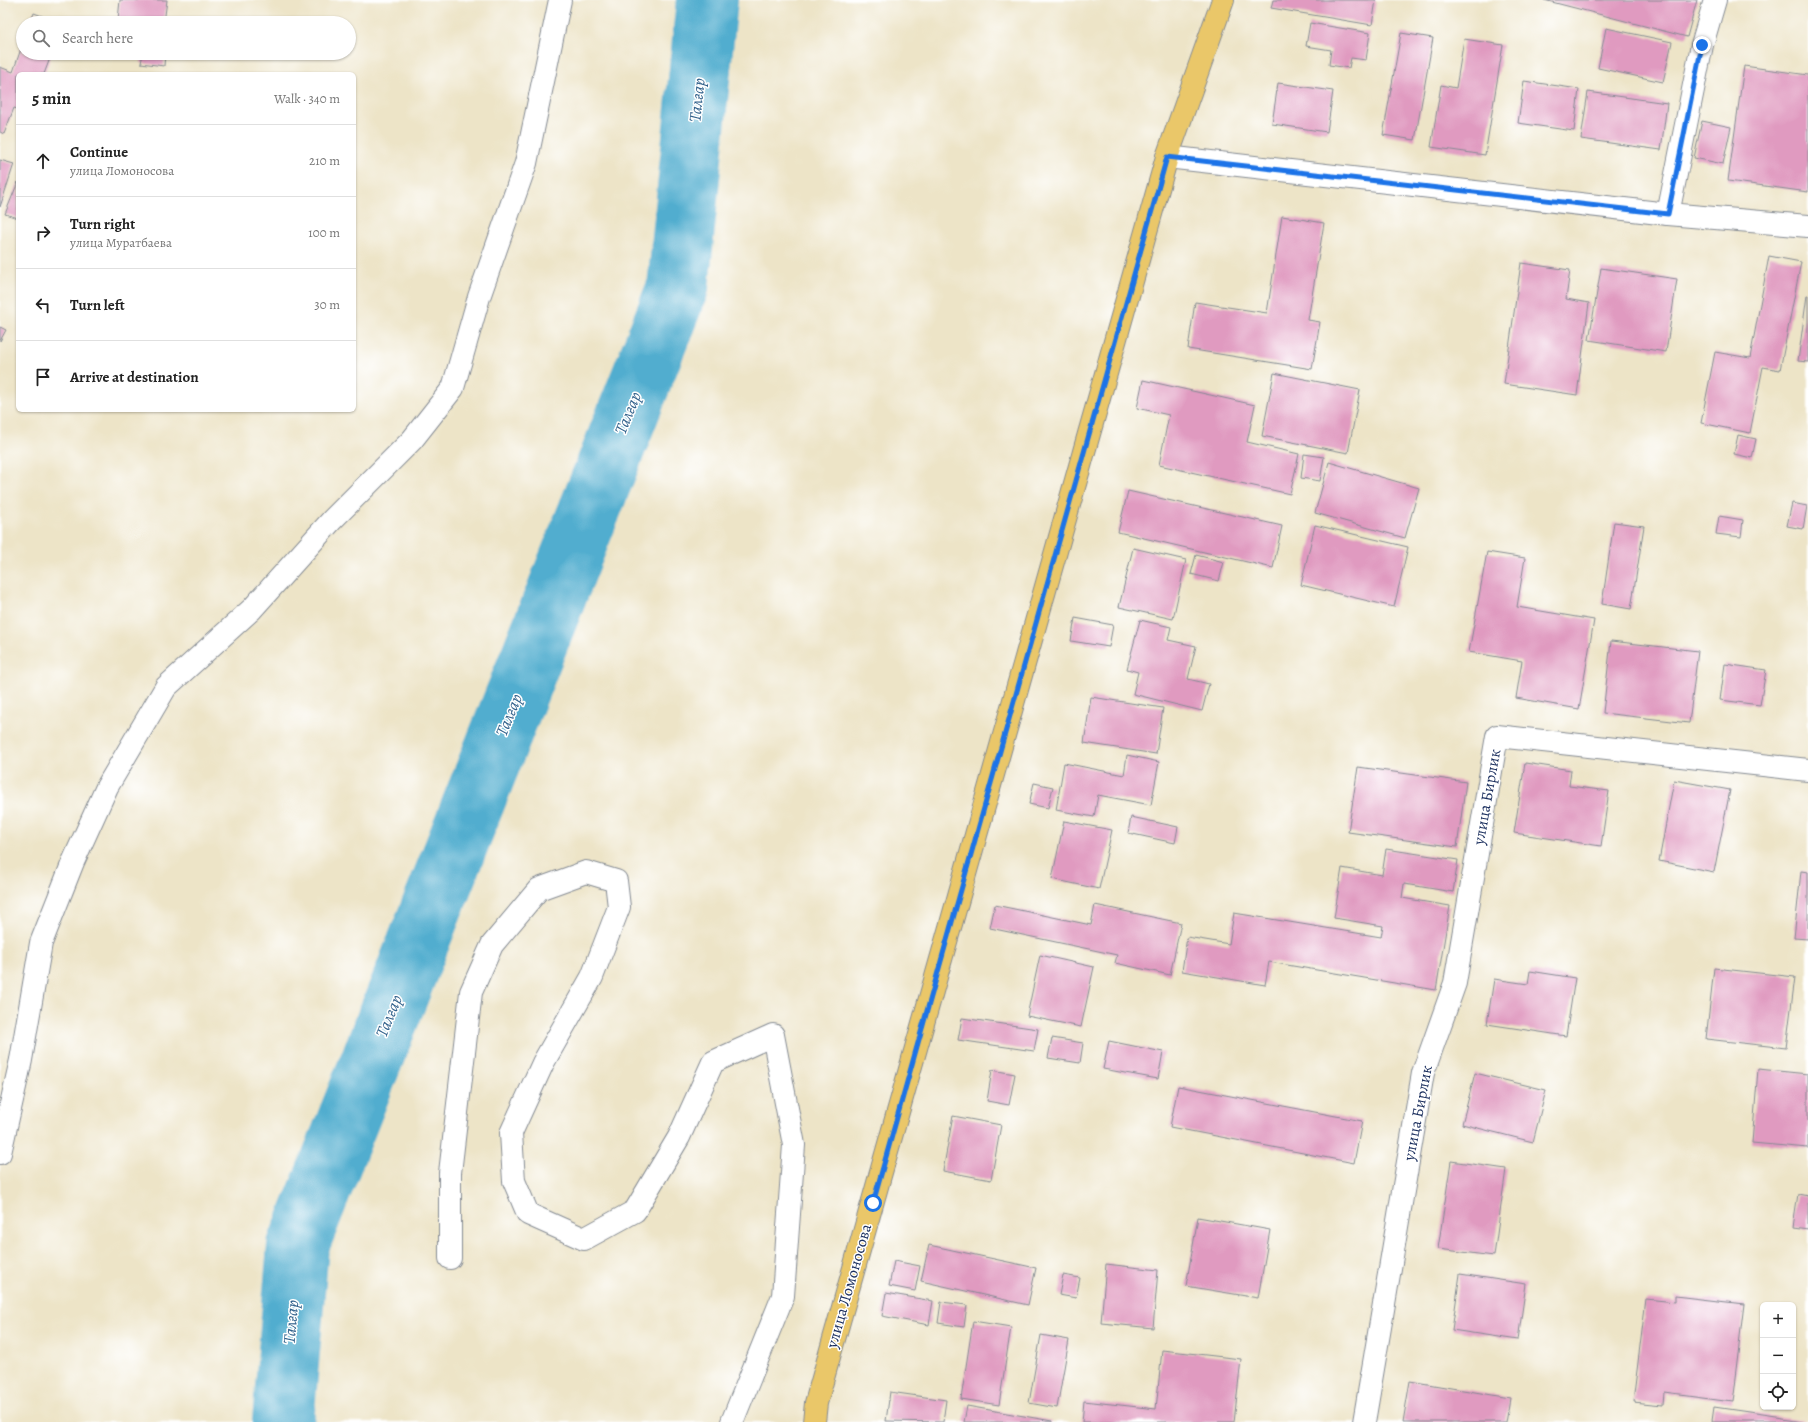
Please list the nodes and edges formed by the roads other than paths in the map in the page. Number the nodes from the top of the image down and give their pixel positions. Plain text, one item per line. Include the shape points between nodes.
1 (560, 0) edge
2 (1224, 0) edge
3 (1715, 0) edge
4 (1167, 157) junction
5 (1668, 214) junction
6 (1808, 226) edge
7 (1808, 770) edge
8 (0, 1153) edge
9 (450, 1258) dead end
10 (732, 1422) edge
11 (814, 1422) edge
12 (1364, 1422) edge

1 - 8 street via 526,163 479,297 453,388 412,440 332,520 252,609 166,687 107,787 73,862 41,943 22,1060
2 - 4 main road, улица Ломоносова
3 - 5 street via 1702,45
4 - 5 street
4 - 11 main road, улица Ломоносова via 821,1387
5 - 6 street
7 - 12 street, улица Бирлик via 1497,736 1455,983 1423,1073
9 - 10 street via 450,1173 471,992 492,945 539,890 586,872 616,881 619,907 592,977 543,1063 511,1133 514,1181 528,1214 584,1240 635,1211 679,1137 713,1062 773,1034 794,1145 783,1296

